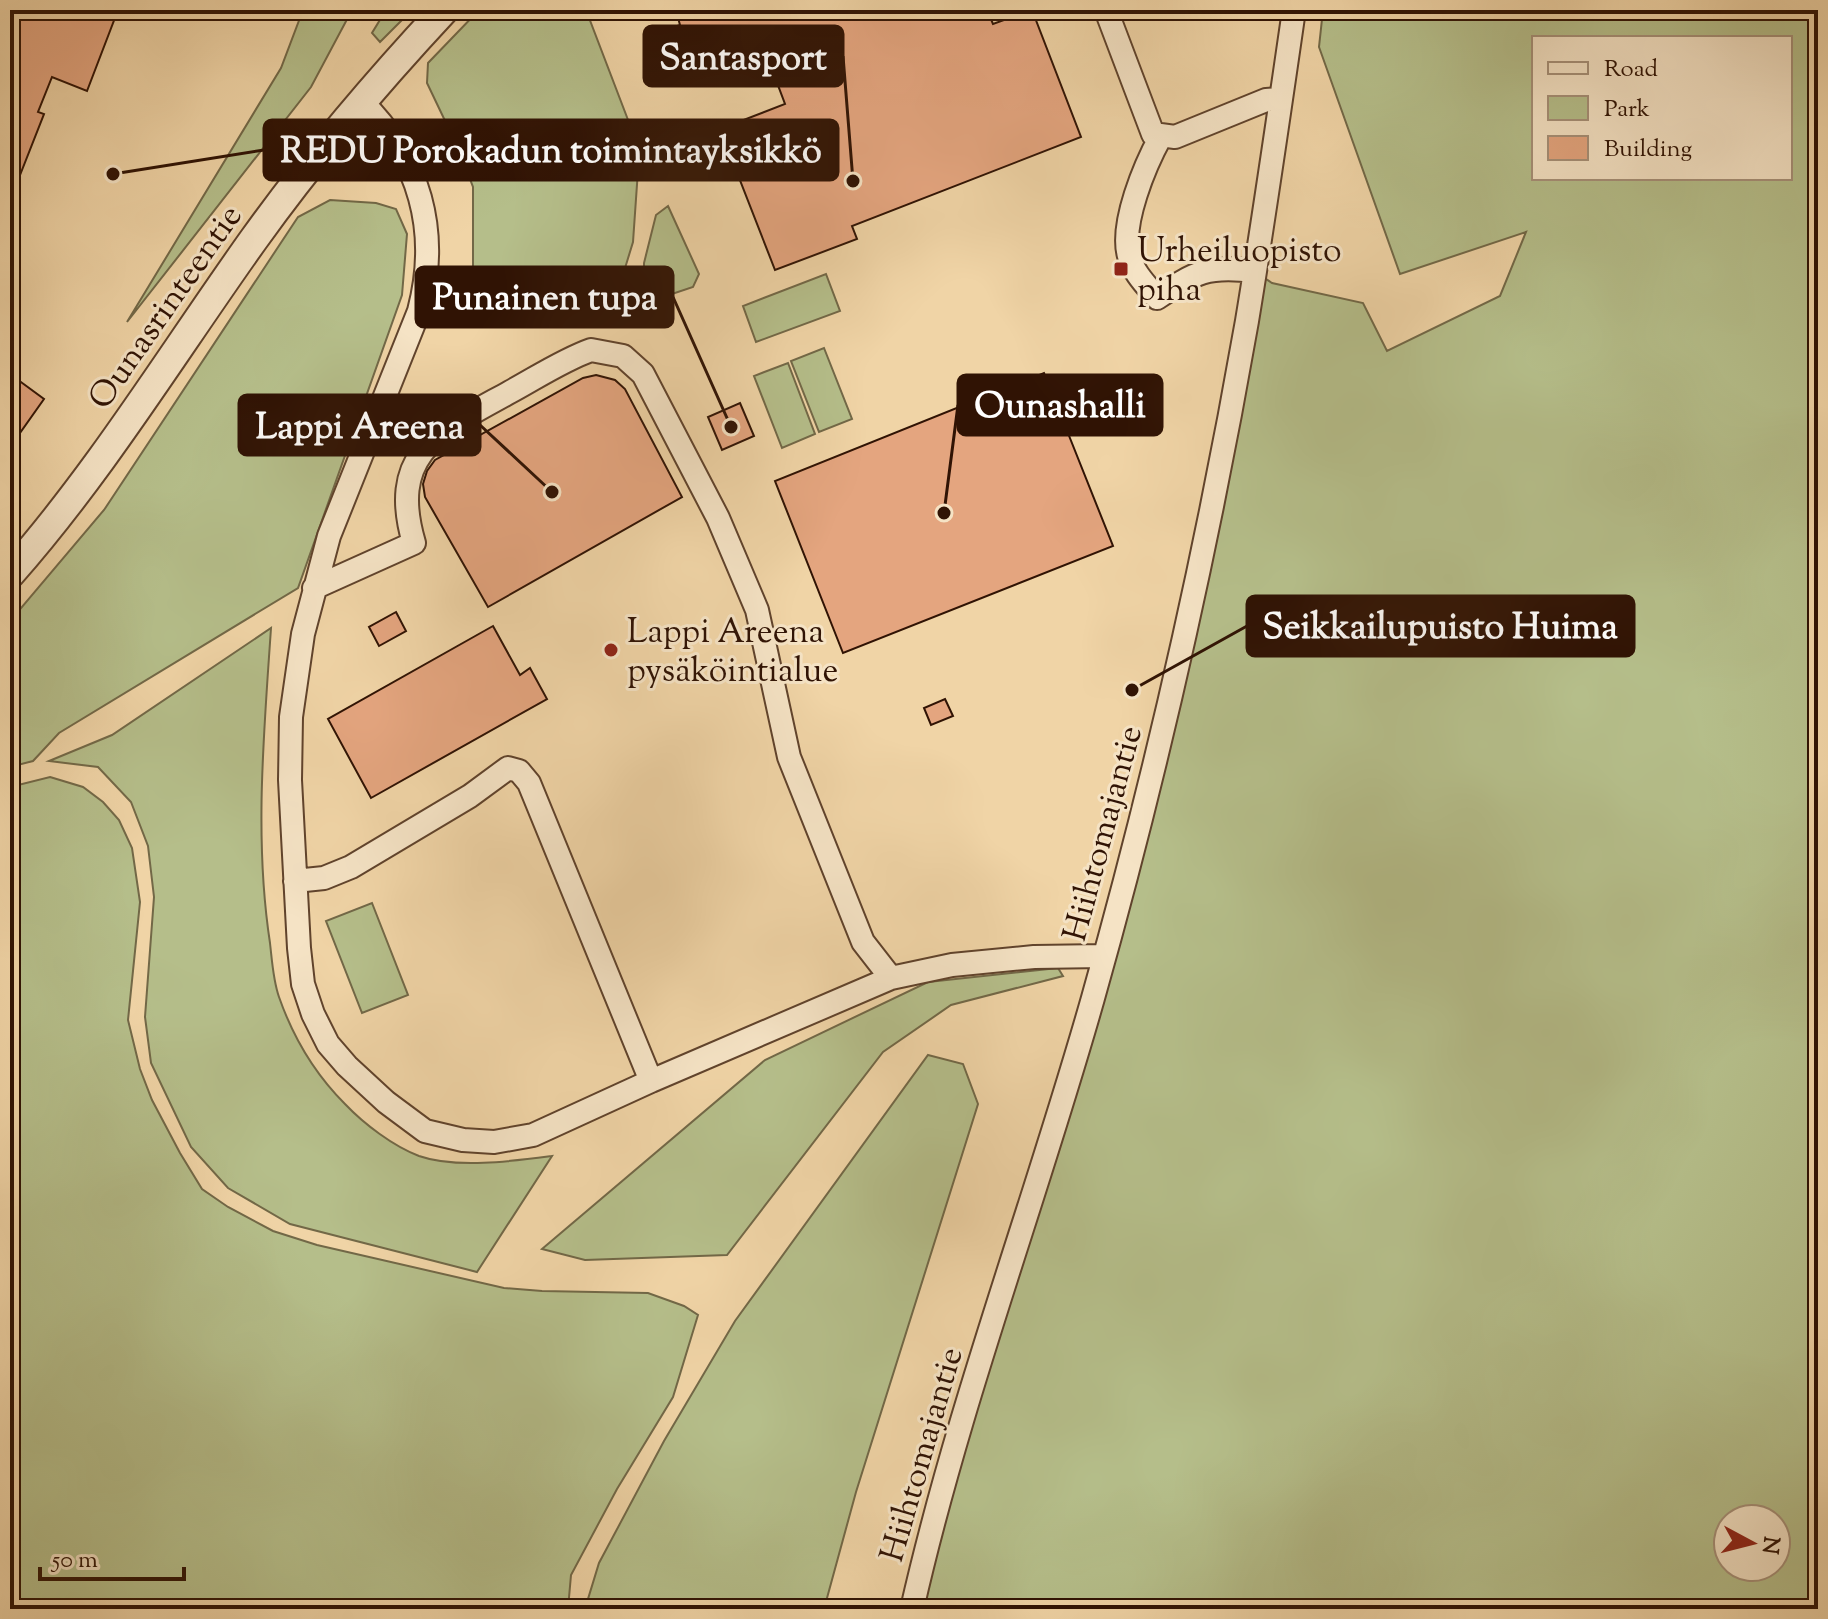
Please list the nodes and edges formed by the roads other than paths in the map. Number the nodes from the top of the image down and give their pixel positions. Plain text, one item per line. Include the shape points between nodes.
1 (444, 10) edge
2 (1106, 10) edge
3 (1294, 10) edge
4 (1281, 99) junction
5 (361, 101) junction
6 (1161, 136) junction
7 (1254, 271) junction
8 (10, 574) edge
9 (314, 588) junction
10 (295, 881) junction
11 (1104, 956) junction
12 (891, 978) junction
13 (651, 1081) junction
14 (912, 1609) edge

1 - 5 street, Ounasrinteentie
2 - 6 street via 1153,134
3 - 4 street, Hiihtomajantie
4 - 6 street via 1266,100 1175,137
4 - 7 street, Hiihtomajantie
5 - 8 street, Ounasrinteentie via 264,225 103,455
5 - 9 street via 392,135 419,193 429,257 426,285 404,352 329,536
6 - 7 street via 1146,163 1129,219 1133,265 1157,298 1213,268
7 - 11 street, Hiihtomajantie via 1168,711
9 - 10 street via 291,717
9 - 12 street via 414,543 407,519 412,473 417,458 444,429 591,350 632,362 666,415 750,589 789,757 863,942
10 - 13 street via 303,984 328,1044 386,1102 425,1131 494,1142 533,1135
10 - 13 street via 324,878 351,867 508,768 519,771 529,783
11 - 12 street via 952,965
11 - 14 street, Hiihtomajantie via 956,1441
12 - 13 street

